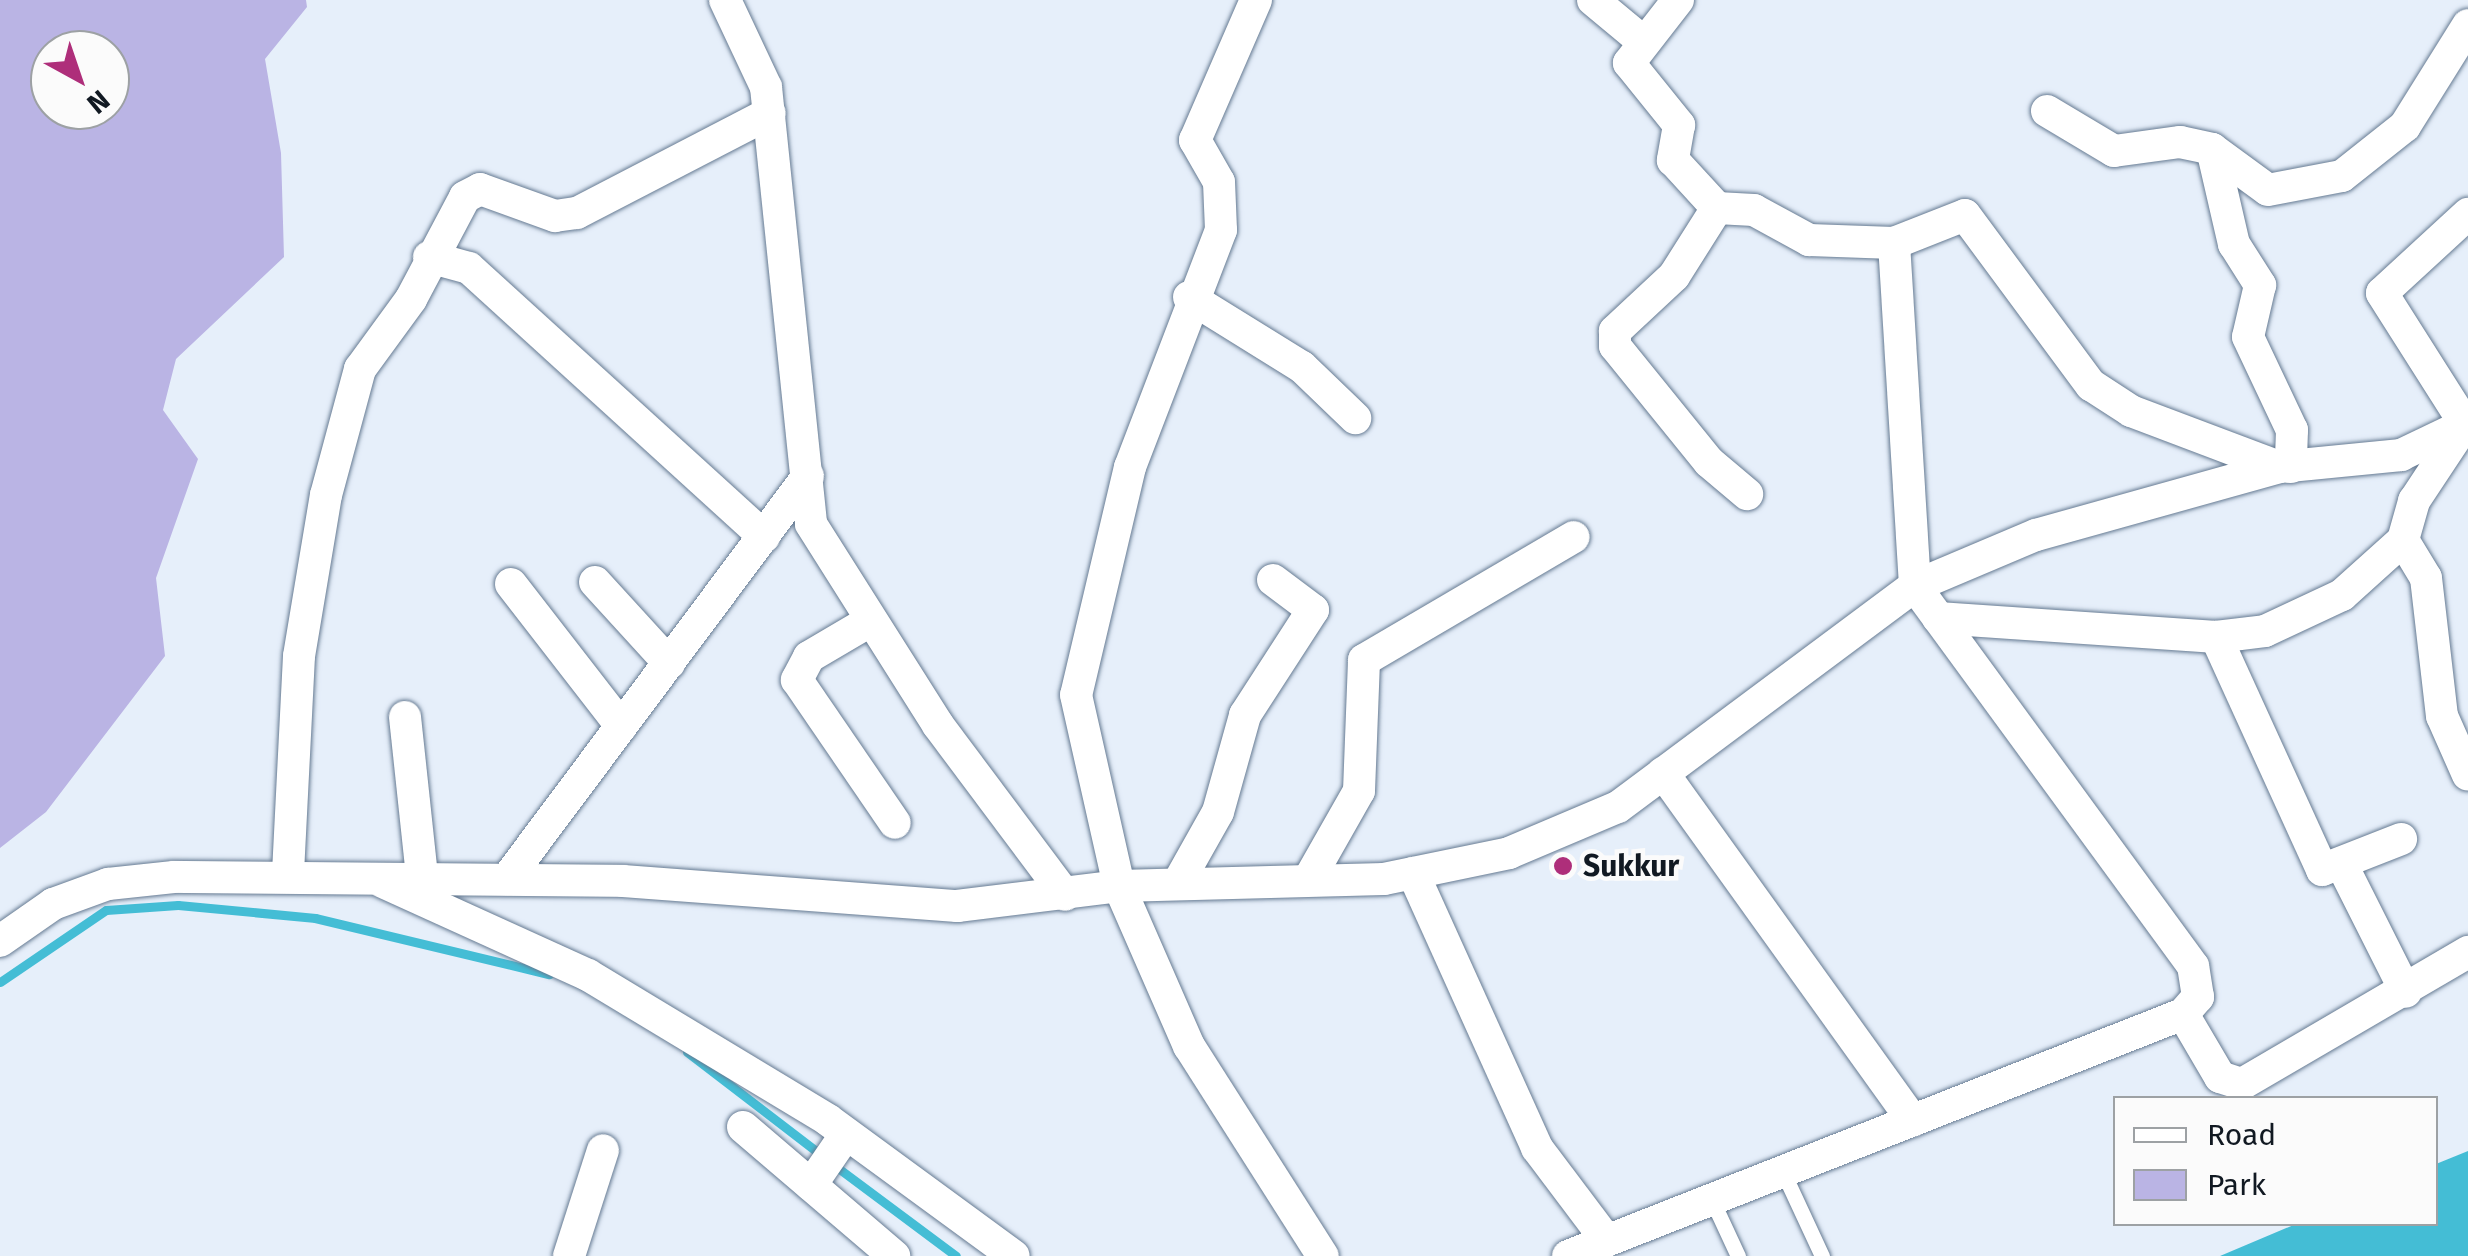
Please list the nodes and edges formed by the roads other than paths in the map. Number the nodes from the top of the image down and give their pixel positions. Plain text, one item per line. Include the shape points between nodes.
1 (725, 0) edge
2 (1256, 0) edge
3 (1593, 0) edge
4 (1678, 0) edge
5 (2468, 26) edge
6 (1640, 38) junction
7 (2047, 111) dead end
8 (770, 113) junction
9 (2212, 149) junction
10 (1717, 208) junction
11 (2468, 214) edge
12 (1894, 244) junction
13 (429, 257) junction
14 (1189, 297) junction
15 (1355, 418) dead end
16 (2466, 423) edge
17 (2285, 467) junction
18 (808, 476) junction
19 (1748, 494) dead end
20 (764, 536) junction
21 (1574, 538) dead end
22 (2403, 540) junction
23 (1273, 580) dead end
24 (595, 582) dead end
25 (511, 584) dead end
26 (1915, 586) junction
27 (1938, 618) junction
28 (870, 621) junction
29 (2216, 637) junction
30 (668, 663) junction
31 (405, 717) dead end
32 (621, 726) junction
33 (2461, 741) edge
34 (1664, 773) junction
35 (2468, 775) edge
36 (895, 823) dead end
37 (2402, 839) dead end
38 (2341, 863) junction
39 (288, 873) junction
40 (1413, 873) junction
41 (365, 874) junction
42 (422, 876) junction
43 (507, 878) junction
44 (1309, 879) junction
45 (1178, 883) junction
46 (1119, 886) junction
47 (1065, 895) junction
48 (0, 941) edge
49 (2468, 952) edge
50 (2406, 992) junction
51 (2183, 1014) junction
52 (1913, 1121) junction
53 (743, 1127) dead end
54 (842, 1139) junction
55 (603, 1150) dead end
56 (1783, 1172) junction
57 (815, 1179) junction
58 (1712, 1200) junction
59 (1605, 1248) edge
60 (569, 1256) edge
61 (894, 1256) edge
62 (1014, 1256) edge
63 (1323, 1256) edge
64 (1738, 1256) edge
65 (1822, 1256) edge

1 - 8 street
2 - 14 street via 1194,140 1219,182 1221,230
3 - 6 street
4 - 6 street
5 - 9 street via 2405,126 2342,176 2268,190
6 - 10 street via 1629,62 1679,125 1674,160
7 - 9 street via 2114,151 2180,142
8 - 13 street via 577,213 555,216 480,189 465,197
8 - 18 street
9 - 17 street via 2234,244 2260,284 2248,337 2292,430
10 - 12 street via 1754,210 1809,240
10 - 19 street via 1674,276 1615,331 1616,346 1709,462
11 - 16 street via 2382,294
12 - 17 street via 1965,215 2091,385 2131,412
12 - 26 street
13 - 20 street via 469,268
13 - 39 street via 360,368 326,495 299,656
14 - 15 street via 1302,368
14 - 46 street via 1130,467 1076,695
16 - 17 street via 2400,455
16 - 22 street via 2414,501
17 - 26 street via 2036,535
18 - 20 street
18 - 28 street via 811,524
20 - 30 street
21 - 44 street via 1364,660 1359,791
22 - 29 street via 2342,595 2265,632
22 - 33 street via 2426,578 2437,692
23 - 45 street via 1313,610 1245,715 1218,812
24 - 30 street
25 - 32 street
26 - 27 street
26 - 34 street
27 - 29 street
27 - 51 street via 2193,966 2198,997
28 - 36 street via 809,658 797,680
28 - 47 street
29 - 38 street via 2322,870
30 - 32 street
31 - 42 street
32 - 43 street
33 - 35 street
34 - 40 street via 1618,807 1510,853
34 - 52 street
37 - 38 street
38 - 50 street
39 - 41 street
39 - 48 street via 108,884 53,904
40 - 44 street
40 - 59 street via 1536,1148
41 - 42 street
41 - 54 street via 588,975
42 - 43 street
43 - 47 street via 957,906
44 - 45 street
45 - 46 street
46 - 47 street
46 - 63 street via 1189,1046
49 - 50 street
50 - 51 street via 2242,1084 2220,1077
51 - 52 street
52 - 56 street
53 - 57 street
54 - 57 street
54 - 62 street
55 - 60 street
56 - 58 street
56 - 65 lane
57 - 61 street
58 - 59 street
58 - 64 lane

